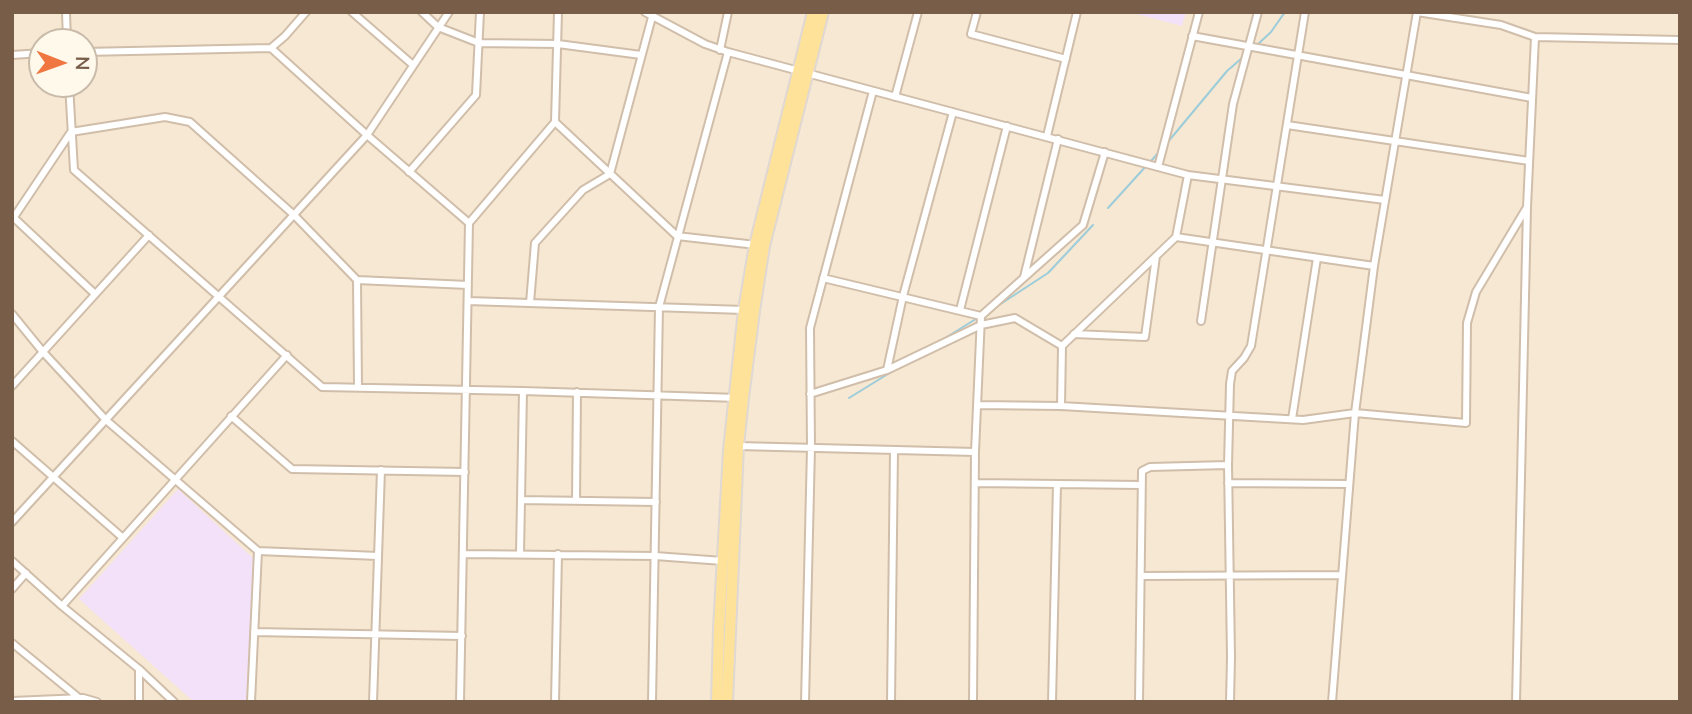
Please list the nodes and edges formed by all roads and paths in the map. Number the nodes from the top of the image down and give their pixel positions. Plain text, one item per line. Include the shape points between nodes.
1 (306, 12) edge
2 (352, 12) edge
3 (422, 12) edge
4 (449, 12) edge
5 (480, 12) edge
6 (558, 12) edge
7 (645, 12) edge
8 (728, 12) edge
9 (813, 12) edge
10 (823, 12) edge
11 (918, 12) edge
12 (977, 12) edge
13 (1077, 12) edge
14 (1199, 12) edge
15 (1258, 12) edge
16 (1304, 12) edge
17 (652, 17) junction
18 (438, 27) junction
19 (1192, 36) junction
20 (1535, 37) junction
21 (1680, 40) edge
22 (479, 43) junction
23 (558, 44) junction
24 (1249, 46) junction
25 (271, 48) junction
26 (724, 51) junction
27 (98, 52) edge
28 (641, 55) junction
29 (1298, 55) junction
30 (1066, 59) junction
31 (413, 65) junction
32 (802, 72) junction
33 (1405, 75) junction
34 (873, 91) junction
35 (895, 97) junction
36 (70, 98) edge
37 (1532, 98) junction
38 (953, 112) junction
39 (555, 122) junction
40 (1287, 125) junction
41 (1007, 126) junction
42 (71, 132) junction
43 (367, 135) junction
44 (1047, 136) junction
45 (1058, 139) junction
46 (1394, 141) junction
47 (1105, 152) junction
48 (1529, 161) junction
49 (1158, 167) junction
50 (409, 172) junction
51 (610, 174) junction
52 (1188, 175) junction
53 (1222, 180) junction
54 (1277, 187) junction
55 (1385, 200) junction
56 (1527, 207) junction
57 (294, 215) junction
58 (13, 218) edge
59 (469, 223) junction
60 (149, 235) junction
61 (677, 236) junction
62 (1175, 237) junction
63 (1213, 242) junction
64 (760, 245) junction
65 (1266, 250) junction
66 (1156, 256) junction
67 (1317, 258) junction
68 (1374, 266) junction
69 (1024, 277) junction
70 (823, 278) junction
71 (357, 280) junction
72 (468, 285) junction
73 (95, 295) junction
74 (219, 296) junction
75 (903, 296) junction
76 (468, 301) junction
77 (530, 303) junction
78 (659, 307) junction
79 (744, 310) junction
80 (960, 310) junction
81 (12, 314) edge
82 (981, 316) junction
83 (1201, 321) dead end
84 (981, 325) junction
85 (1074, 334) junction
86 (1062, 346) junction
87 (43, 352) junction
88 (287, 355) junction
89 (887, 370) junction
90 (12, 386) edge
91 (358, 387) junction
92 (466, 389) junction
93 (523, 391) junction
94 (577, 392) junction
95 (810, 394) junction
96 (658, 395) junction
97 (738, 398) junction
98 (978, 405) junction
99 (1061, 405) junction
100 (1356, 413) junction
101 (231, 416) junction
102 (1228, 416) junction
103 (1292, 419) junction
104 (106, 420) junction
105 (12, 441) edge
106 (738, 446) junction
107 (811, 448) junction
108 (894, 450) junction
109 (975, 452) junction
110 (1228, 466) junction
111 (381, 470) junction
112 (465, 472) junction
113 (733, 475) junction
114 (54, 477) junction
115 (175, 480) junction
116 (976, 483) junction
117 (1228, 483) junction
118 (1057, 484) junction
119 (1349, 484) junction
120 (1141, 485) junction
121 (521, 500) junction
122 (576, 501) junction
123 (656, 502) junction
124 (12, 522) edge
125 (123, 538) junction
126 (258, 551) junction
127 (464, 554) junction
128 (520, 554) junction
129 (558, 554) junction
130 (378, 556) junction
131 (655, 556) junction
132 (12, 561) edge
133 (728, 561) junction
134 (26, 573) junction
135 (1230, 575) junction
136 (1342, 575) junction
137 (1141, 576) junction
138 (12, 589) edge
139 (62, 606) junction
140 (254, 632) junction
141 (376, 635) junction
142 (462, 636) junction
143 (12, 643) edge
144 (723, 656) junction
145 (139, 669) junction
146 (79, 698) junction
147 (12, 701) edge
148 (97, 702) edge
149 (139, 702) edge
150 (174, 702) edge
151 (251, 702) edge
152 (373, 702) edge
153 (460, 702) edge
154 (555, 702) edge
155 (652, 702) edge
156 (717, 702) edge
157 (727, 702) edge
158 (805, 702) edge
159 (891, 702) edge
160 (973, 702) edge
161 (1052, 702) edge
162 (1139, 702) edge
163 (1230, 702) edge
164 (1332, 702) edge
165 (1516, 702) edge

1 - 25 street
2 - 31 street
3 - 18 street
4 - 18 street
5 - 22 street
6 - 23 street
7 - 17 street
8 - 26 street
9 - 32 main road
10 - 32 main road
11 - 35 street
12 - 30 street via 971,34
13 - 30 street
14 - 19 street
15 - 24 street
16 - 29 street
17 - 26 street
17 - 28 street
18 - 22 street
18 - 31 street
19 - 24 street
19 - 49 street
20 - 21 street
20 - 33 street via 1501,25 1417,12
20 - 37 street
22 - 23 street
22 - 50 street via 476,95
23 - 28 street
23 - 39 street
24 - 29 street
24 - 53 street via 1233,104
25 - 27 street
25 - 43 street
26 - 32 street
26 - 61 street
28 - 51 street
29 - 33 street
29 - 40 street
30 - 44 street
31 - 43 street
32 - 34 street
32 - 64 main road
33 - 37 street
33 - 46 street
34 - 35 street
34 - 70 street
35 - 38 street
36 - 42 street
37 - 48 street
38 - 41 street
38 - 75 street
39 - 51 street
39 - 59 street
40 - 46 street
40 - 54 street
41 - 44 street
41 - 80 street
42 - 57 street via 165,117 190,122
42 - 58 street
42 - 60 street via 74,170
43 - 50 street
43 - 57 street
44 - 45 street
45 - 47 street
45 - 69 street
46 - 48 street
46 - 55 street
47 - 49 street
47 - 69 street via 1083,225
48 - 56 street
49 - 52 street
50 - 59 street
51 - 61 street
51 - 77 street via 583,190 535,243
52 - 53 street
52 - 62 street
53 - 54 street
53 - 63 street
54 - 55 street
54 - 65 street
55 - 68 street
56 - 100 street via 1476,292 1467,323 1466,423
56 - 165 street
57 - 71 street
57 - 74 street
58 - 73 street
59 - 72 street
60 - 73 street
60 - 74 street
61 - 64 street
61 - 78 street
62 - 63 street
62 - 66 street
63 - 65 street
63 - 83 street
64 - 79 main road
64 - 97 main road
65 - 67 street
65 - 102 street via 1251,346 1232,371
66 - 85 street
66 - 85 street via 1145,337
67 - 68 street
67 - 103 street
68 - 100 street
69 - 82 street
70 - 75 street
70 - 95 street via 810,328
71 - 72 street
71 - 91 street
72 - 76 street
73 - 87 street
74 - 88 street
74 - 104 street
75 - 80 street
75 - 89 street
76 - 77 street
76 - 92 street
77 - 78 street
78 - 79 street
78 - 96 street
79 - 97 main road
80 - 82 street
81 - 87 street
82 - 84 street
84 - 86 street via 1015,318
84 - 89 street
84 - 98 street
85 - 86 street
86 - 99 street
87 - 90 street
87 - 104 street
88 - 91 street via 322,387
88 - 101 street
89 - 95 street
91 - 92 street
92 - 93 street
92 - 112 street
93 - 94 street
93 - 121 street
94 - 96 street
94 - 122 street
95 - 107 street
96 - 97 street
96 - 123 street
97 - 106 main road
97 - 113 main road
98 - 99 street
98 - 109 street
99 - 102 street
100 - 103 street
100 - 119 street
101 - 111 street via 292,469
101 - 115 street
102 - 103 street
102 - 110 street
104 - 114 street
104 - 115 street
105 - 114 street
106 - 107 street
106 - 113 main road
107 - 108 street
107 - 158 street
108 - 109 street
108 - 159 street
109 - 116 street
110 - 117 street
110 - 120 street via 1150,467 1142,471
111 - 112 street
111 - 130 street
112 - 127 street
113 - 133 main road
114 - 124 street
114 - 125 street
115 - 125 street
115 - 126 street
116 - 118 street
116 - 160 street
117 - 119 street
117 - 135 street
118 - 120 street
118 - 161 street
119 - 136 street
120 - 137 street
121 - 122 street
121 - 128 street
122 - 123 street
123 - 131 street
125 - 139 street
126 - 130 street
126 - 140 street
127 - 128 street
127 - 142 street
128 - 129 street
129 - 131 street
129 - 154 street
130 - 141 street
131 - 133 street
131 - 155 street
132 - 134 street
133 - 144 main road
134 - 138 street
134 - 139 street
135 - 136 street
135 - 137 street
135 - 163 street
136 - 164 street
137 - 162 street
139 - 145 street
140 - 141 street
140 - 151 street
141 - 142 street
141 - 152 street
142 - 153 street
143 - 146 street
144 - 156 main road
144 - 157 main road
145 - 149 street
145 - 150 street
146 - 147 street
146 - 148 street

